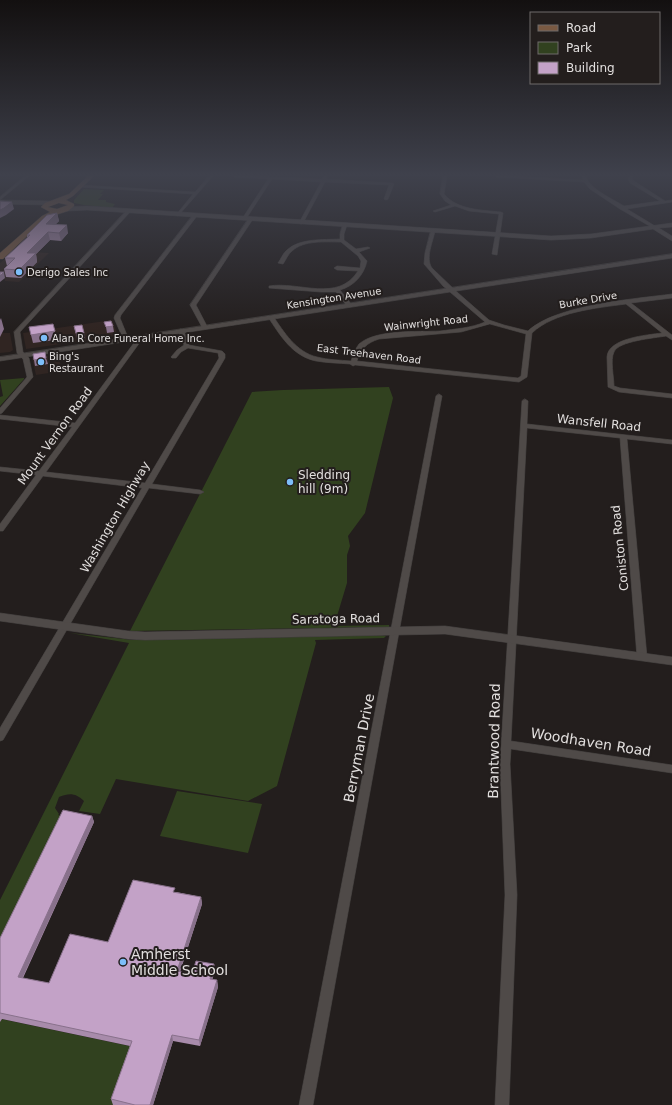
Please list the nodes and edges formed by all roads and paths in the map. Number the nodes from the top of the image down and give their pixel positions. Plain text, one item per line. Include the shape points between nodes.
1 (29, 228) edge
2 (114, 228) edge
3 (186, 228) edge
4 (246, 228) edge
5 (344, 228) edge
6 (383, 228) edge
7 (498, 228) edge
8 (654, 228) joint
9 (433, 231) junction
10 (497, 235) junction
11 (672, 239) edge
12 (342, 240) junction
13 (292, 241) dead end
14 (298, 246) junction
15 (368, 248) dead end
16 (355, 250) junction
17 (495, 254) dead end
18 (672, 256) edge
19 (0, 257) edge
20 (281, 263) dead end
21 (337, 268) dead end
22 (362, 270) junction
23 (271, 287) dead end
24 (337, 290) junction
25 (451, 290) junction
26 (672, 296) edge
27 (628, 303) junction
28 (349, 305) junction
29 (272, 317) junction
30 (491, 322) junction
31 (205, 328) junction
32 (180, 331) junction
33 (529, 333) junction
34 (669, 336) edge
35 (141, 337) junction
36 (126, 340) junction
37 (187, 346) junction
38 (21, 353) junction
39 (174, 357) dead end
40 (0, 359) edge
41 (353, 364) junction
42 (439, 396) dead end
43 (672, 396) edge
44 (525, 401) dead end
45 (0, 412) edge
46 (0, 417) edge
47 (76, 425) junction
48 (524, 426) junction
49 (622, 436) junction
50 (672, 442) edge
51 (0, 469) edge
52 (41, 473) junction
53 (147, 486) junction
54 (200, 492) dead end
55 (0, 529) edge
56 (0, 617) edge
57 (64, 626) junction
58 (395, 631) junction
59 (512, 638) junction
60 (642, 657) junction
61 (672, 661) edge
62 (0, 737) edge
63 (506, 744) junction
64 (672, 768) edge
65 (306, 1105) edge
66 (502, 1105) edge

1 - 19 main road
2 - 38 street via 17,332
3 - 36 street via 118,315
4 - 31 street via 193,305
5 - 12 street
6 - 9 street
7 - 10 street
8 - 10 street via 573,238
8 - 11 street
9 - 10 street
9 - 25 street via 427,265
10 - 17 street
12 - 14 street
12 - 16 street
13 - 14 street
14 - 20 street via 289,250
15 - 16 street
16 - 22 street via 364,261
18 - 25 street, Kensington Avenue
21 - 22 street
22 - 24 street via 355,280
23 - 24 street
24 - 28 street
25 - 28 street, Kensington Avenue
25 - 30 street via 481,317
26 - 27 street, Burke Drive
27 - 33 street, Burke Drive via 554,317 535,326
27 - 34 street
28 - 29 street, Kensington Avenue
29 - 31 street, Kensington Avenue
29 - 41 street, East Treehaven Road via 294,349 301,354 323,361
30 - 33 street
30 - 41 street, Wainwright Road via 463,329 373,339 360,346
31 - 32 street, Kensington Avenue
32 - 35 street, Kensington Avenue
32 - 37 street
33 - 41 street, East Treehaven Road via 522,380
34 - 43 street via 622,342 613,347 610,353 613,388
35 - 36 street, Kensington Avenue
35 - 47 street, Mount Vernon Road
36 - 38 street, Kensington Avenue
37 - 39 street
37 - 53 street, Washington Highway via 220,352 222,358
38 - 40 street, Kensington Avenue
38 - 45 street via 26,358 30,378
42 - 58 street, Berryman Drive
44 - 48 street, Brantwood Road
46 - 47 street
47 - 52 street, Mount Vernon Road
48 - 49 street, Wansfell Road
48 - 59 street, Brantwood Road
49 - 50 street, Wansfell Road
49 - 60 street, Coniston Road
51 - 52 street
52 - 53 street
52 - 55 street, Mount Vernon Road
53 - 54 street
53 - 57 street, Washington Highway
56 - 57 street, Saratoga Road
57 - 58 street, Saratoga Road via 145,636
57 - 62 street, Washington Highway
58 - 59 street, Saratoga Road via 446,630
58 - 65 street, Berryman Drive
59 - 60 street, Saratoga Road
59 - 63 street, Brantwood Road
60 - 61 street, Saratoga Road
63 - 64 street, Woodhaven Road
63 - 66 street, Brantwood Road via 505,785 511,895

